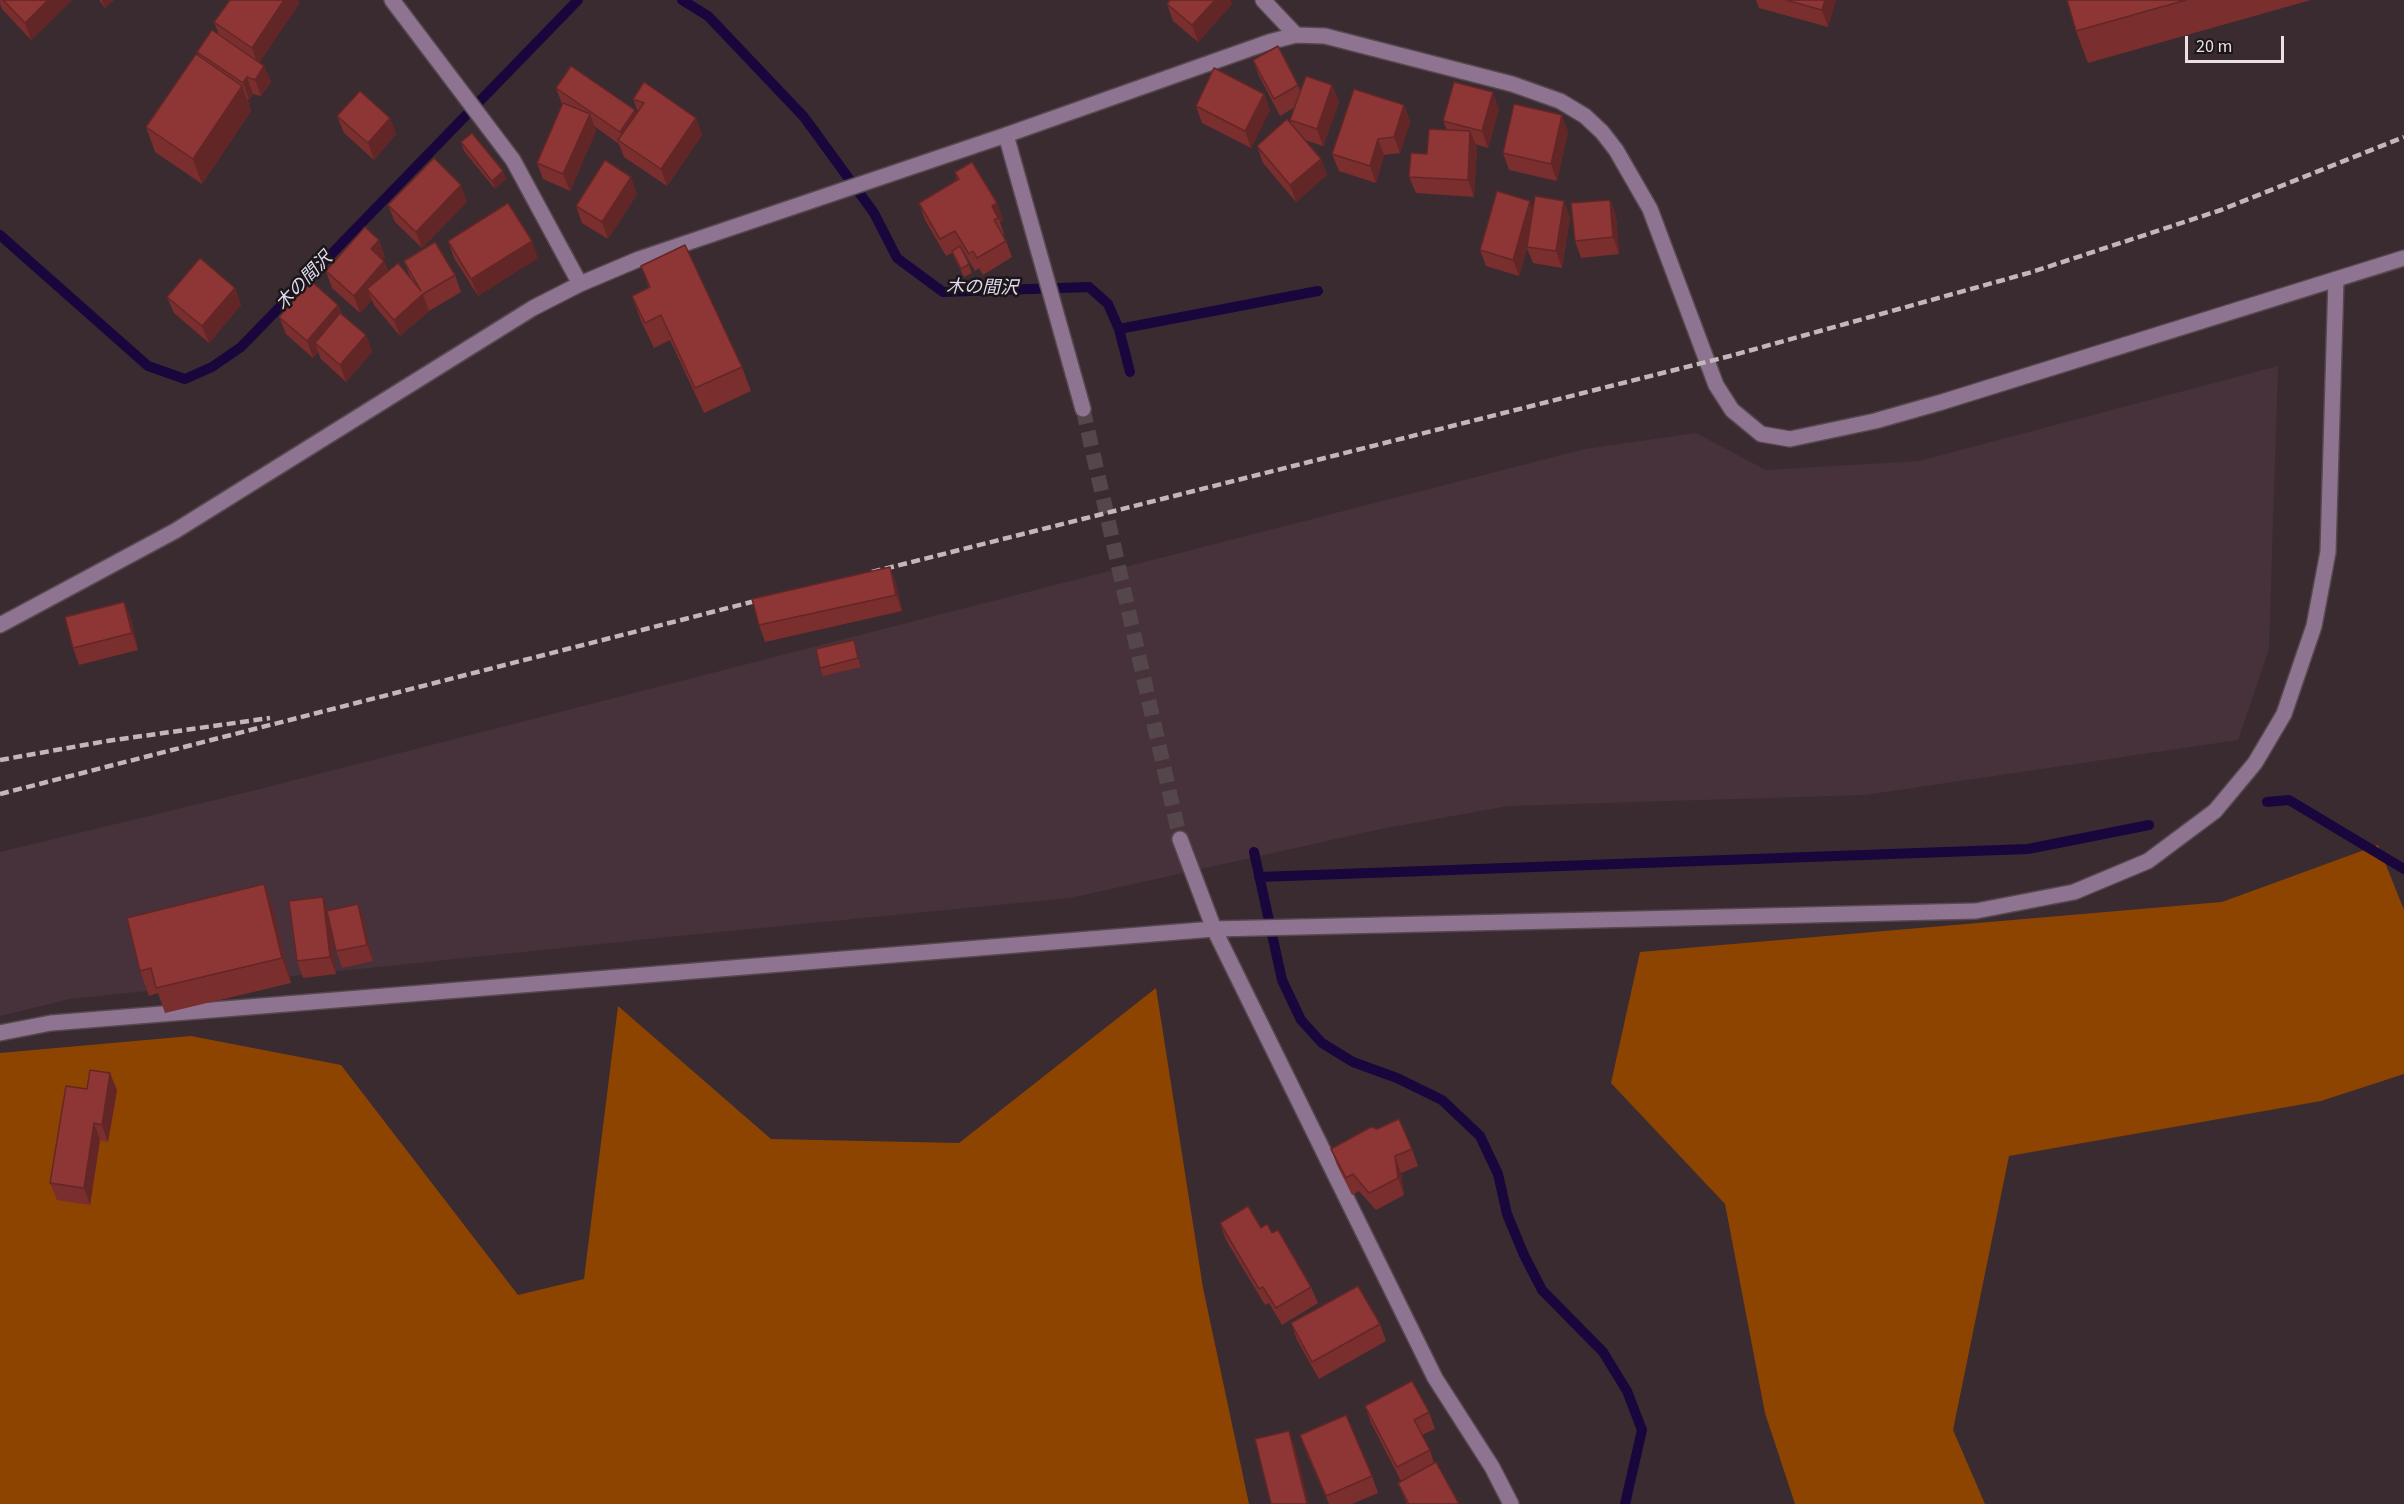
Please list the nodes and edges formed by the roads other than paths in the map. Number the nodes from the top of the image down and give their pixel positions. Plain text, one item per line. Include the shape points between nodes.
1 (392, 0) edge
2 (1263, 0) edge
3 (1296, 35) junction
4 (1006, 135) junction
5 (2404, 258) edge
6 (2336, 279) junction
7 (580, 284) junction
8 (1083, 409) tunnel mouth
9 (0, 625) edge
10 (1180, 839) tunnel mouth
11 (1214, 929) junction
12 (0, 1033) edge
13 (1511, 1504) edge

1 - 7 street via 513,160
2 - 3 street
3 - 4 street
3 - 6 street via 1325,36 1512,84 1560,101 1585,116 1616,150 1650,209 1716,385 1732,410 1761,434 1790,439 1875,421
4 - 7 street via 639,259
4 - 8 street
5 - 6 street
6 - 11 street via 2328,552 2314,626 2284,714 2255,763 2215,811 2148,861 2074,892 1976,911
7 - 9 street via 533,308 175,531
10 - 11 street
11 - 12 street via 51,1023
11 - 13 street via 1436,1378

